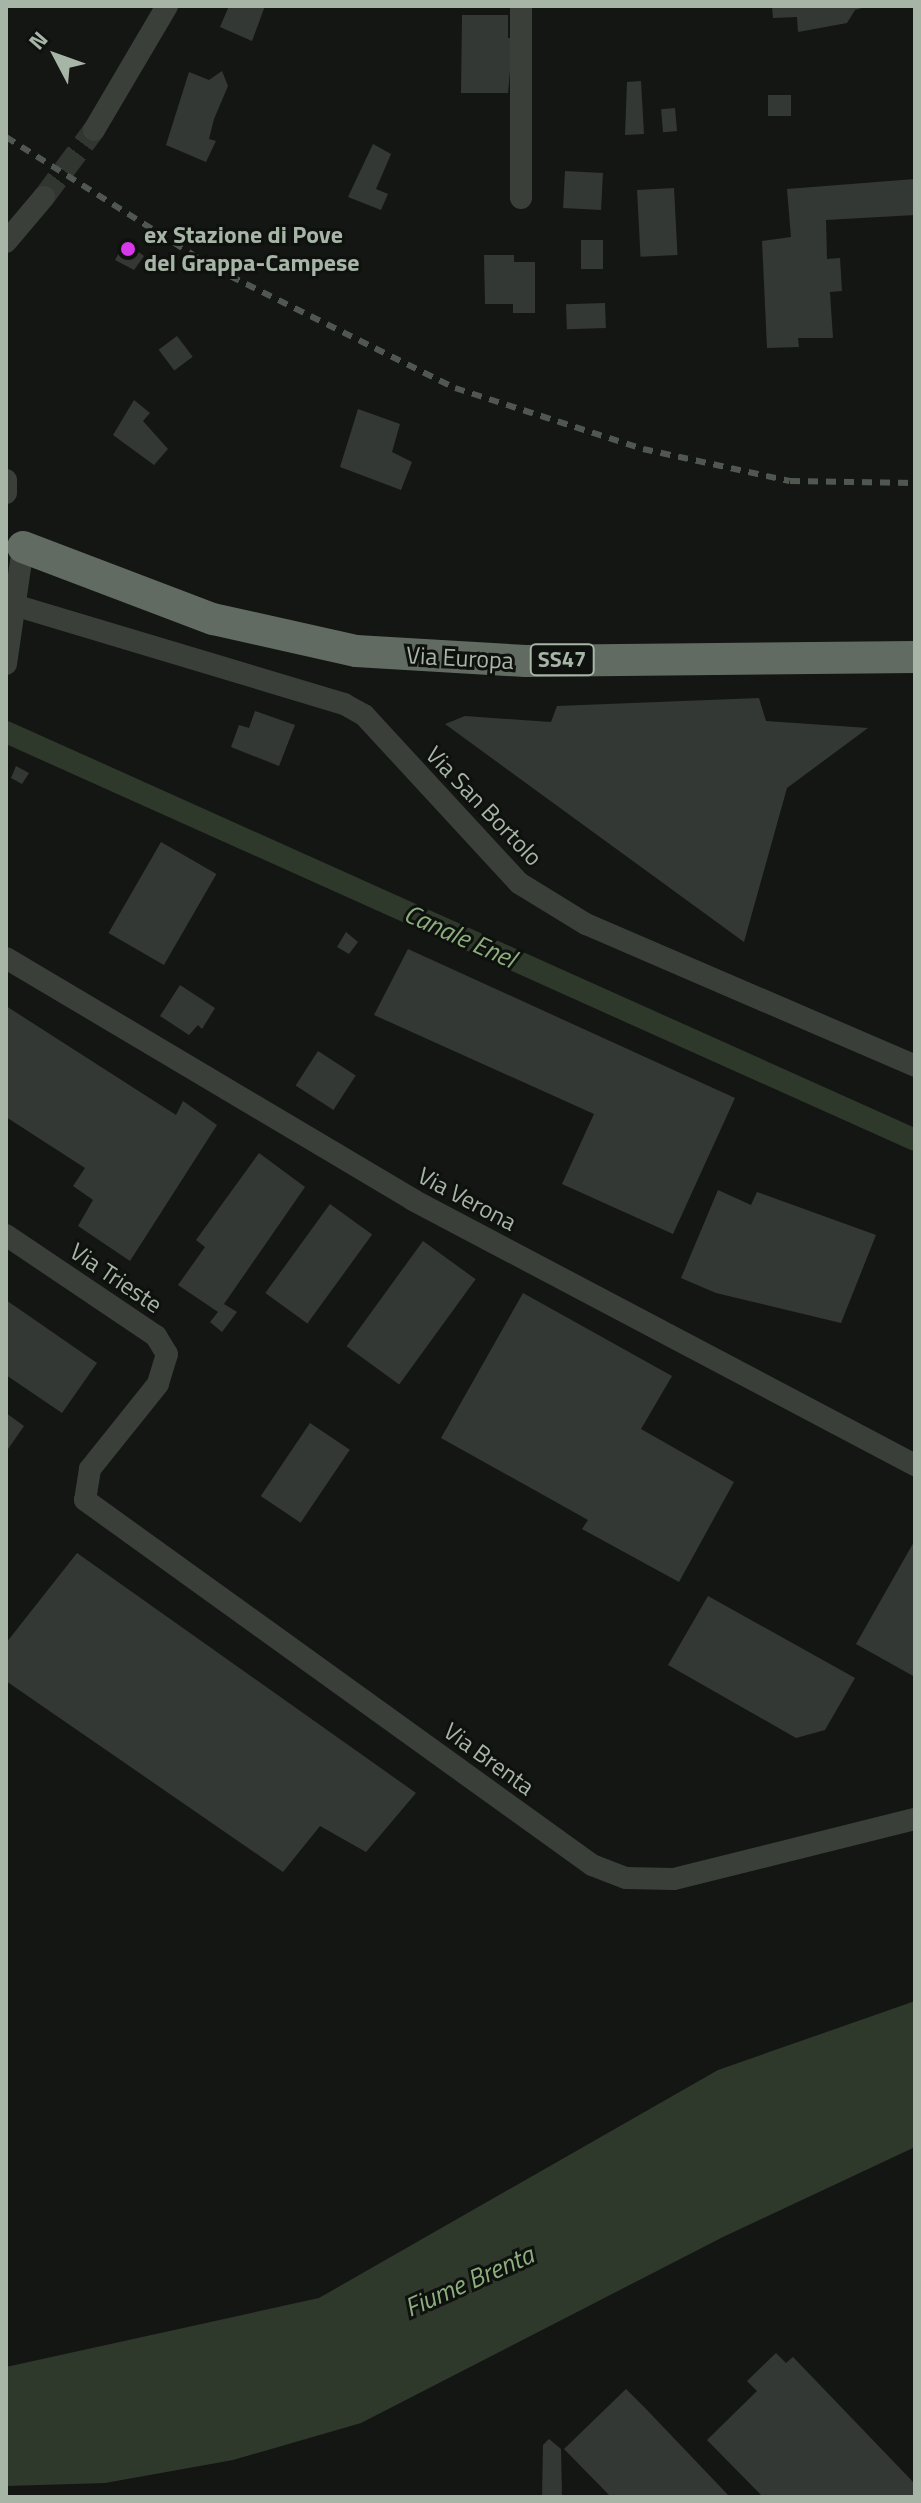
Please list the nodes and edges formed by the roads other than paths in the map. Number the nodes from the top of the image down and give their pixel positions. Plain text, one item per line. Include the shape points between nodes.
1 (167, 6) edge
2 (521, 6) edge
3 (94, 130) tunnel mouth
4 (44, 197) tunnel mouth
5 (521, 198) dead end
6 (6, 242) edge
7 (6, 480) edge
8 (6, 493) edge
9 (23, 547) joint
10 (14, 605) junction
11 (915, 657) edge
12 (6, 664) edge
13 (6, 958) edge
14 (915, 1066) edge
15 (6, 1235) edge
16 (915, 1465) edge
17 (85, 1500) joint
18 (915, 1819) edge

1 - 3 street
2 - 5 street
4 - 6 street
7 - 8 street
9 - 10 street
9 - 11 highway, Via Europa / SS47 via 213,619 356,651 526,661
10 - 12 street
10 - 14 street, Via San Bortolo via 344,704 364,715 519,883 586,924
13 - 16 street, Via Verona via 413,1200
15 - 17 street, Via Trieste via 156,1336 167,1354 158,1384 90,1469
17 - 18 street, Via Brenta via 603,1870 626,1878 674,1879

